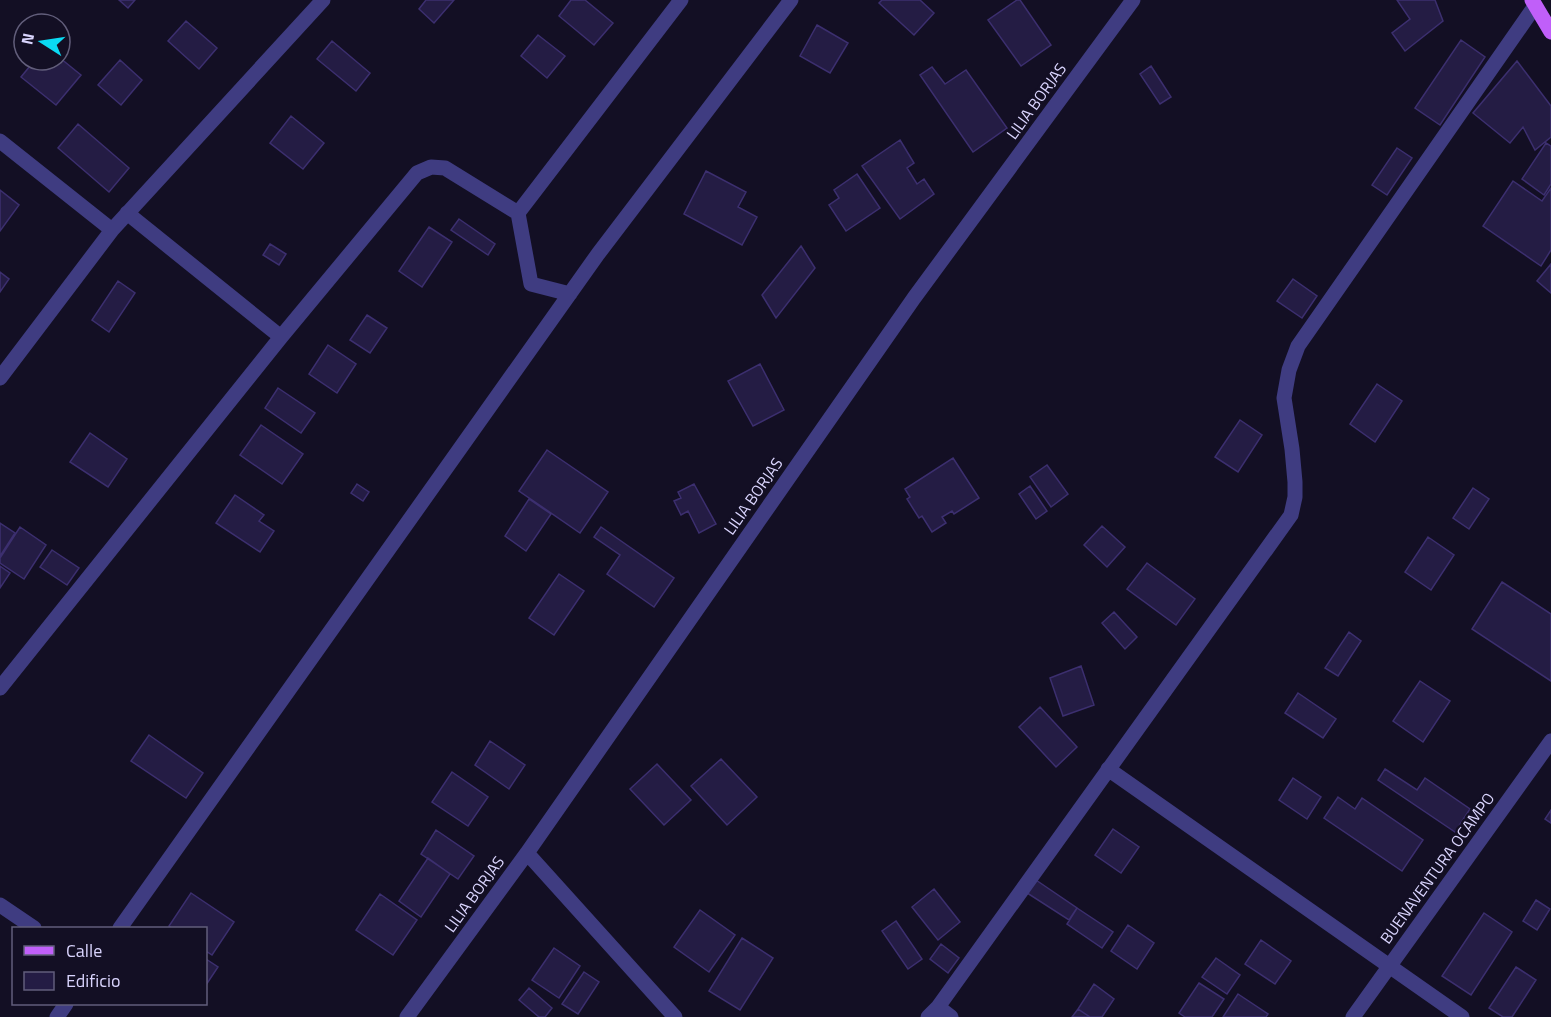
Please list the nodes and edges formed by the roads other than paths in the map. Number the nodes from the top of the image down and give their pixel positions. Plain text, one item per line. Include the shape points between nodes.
1 (323, 0) edge
2 (681, 0) edge
3 (791, 0) edge
4 (1133, 0) edge
5 (1534, 3) edge
6 (1551, 32) edge
7 (0, 141) edge
8 (127, 213) junction
9 (518, 213) junction
10 (112, 230) junction
11 (570, 294) junction
12 (280, 337) junction
13 (0, 378) edge
14 (0, 688) edge
15 (1551, 741) edge
16 (1108, 769) junction
17 (527, 853) junction
18 (0, 905) edge
19 (33, 927) edge
20 (121, 927) edge
21 (1388, 966) junction
22 (933, 1012) edge
23 (407, 1017) edge
24 (675, 1017) edge
25 (951, 1017) edge
26 (1353, 1017) edge
27 (1462, 1017) edge

1 - 8 street
2 - 9 street
3 - 11 street
4 - 17 street, LILIA BORJAS via 907,307
5 - 6 main road
5 - 16 street via 1298,346 1284,398 1295,482 1291,515
7 - 10 street
8 - 10 street
8 - 12 street
9 - 11 street via 531,284
9 - 12 street via 446,168 431,167 417,173
10 - 13 street
11 - 20 street
12 - 14 street
15 - 21 street, BUENAVENTURA OCAMPO
16 - 21 street
16 - 22 street
17 - 23 street, LILIA BORJAS
17 - 24 street
18 - 19 street
21 - 26 street, BUENAVENTURA OCAMPO
21 - 27 street
22 - 25 street

